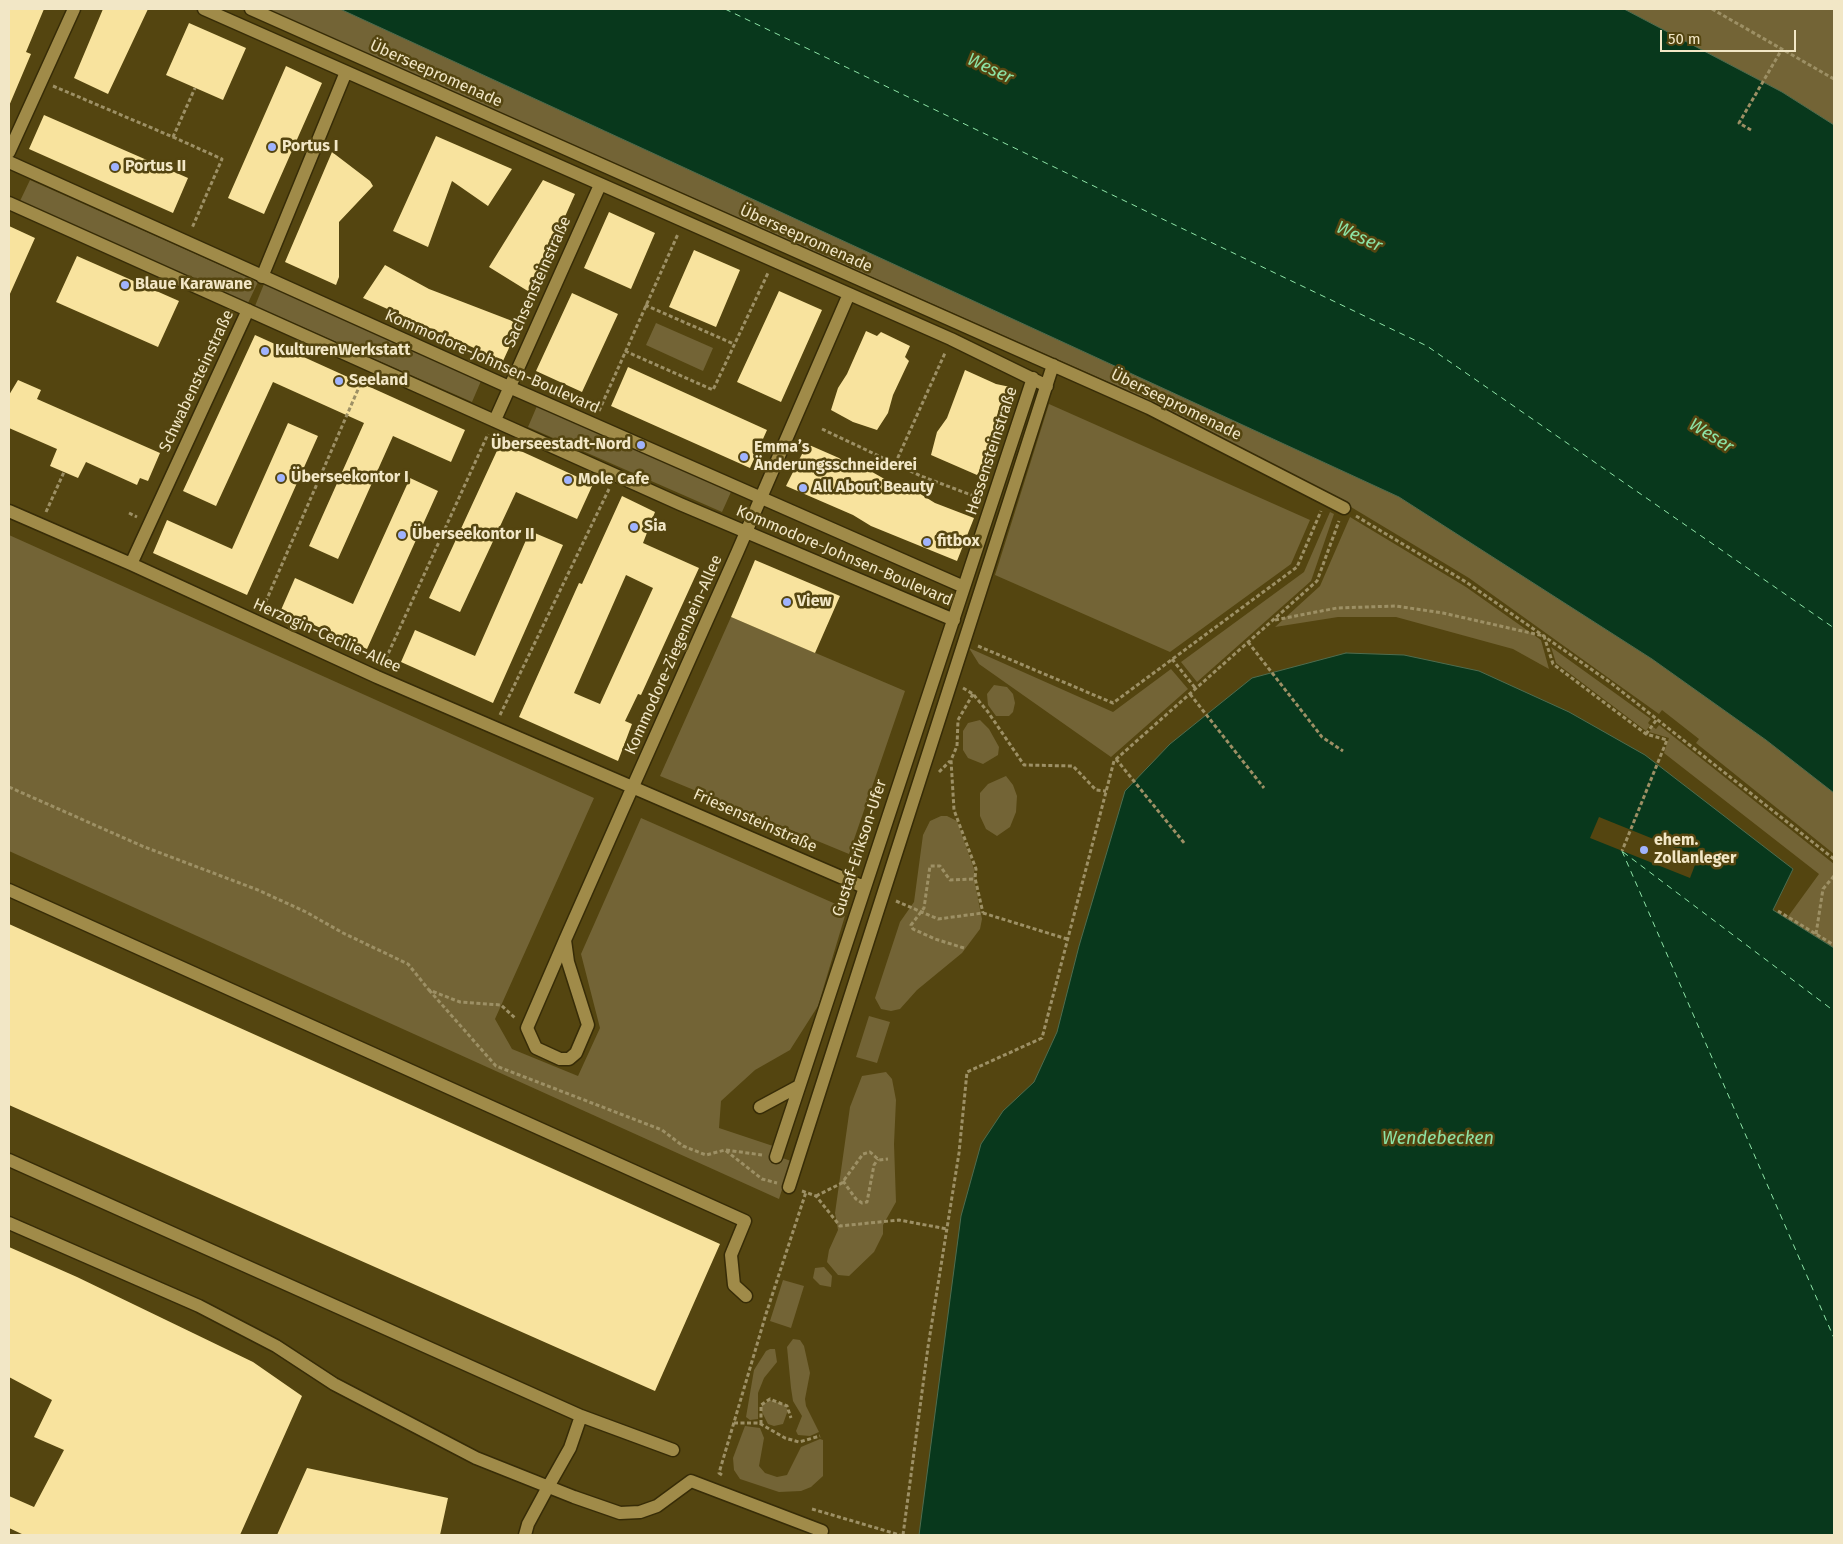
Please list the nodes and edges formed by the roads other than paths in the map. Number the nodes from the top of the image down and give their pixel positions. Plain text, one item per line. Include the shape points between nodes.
1 (74, 9) edge
2 (204, 9) edge
3 (251, 9) edge
4 (346, 72) junction
5 (9, 152) edge
6 (9, 162) edge
7 (600, 185) junction
8 (9, 204) edge
9 (262, 277) junction
10 (849, 294) junction
11 (248, 310) junction
12 (1053, 365) junction
13 (1032, 378) junction
14 (1047, 386) junction
15 (509, 387) junction
16 (495, 420) junction
17 (761, 498) junction
18 (1344, 508) road end
19 (9, 511) edge
20 (746, 532) junction
21 (131, 564) junction
22 (964, 588) junction
23 (954, 620) junction
24 (633, 786) junction
25 (864, 887) junction
26 (9, 890) edge
27 (566, 940) junction
28 (799, 1086) junction
29 (760, 1107) dead end
30 (776, 1158) dead end
31 (9, 1160) edge
32 (789, 1187) road end
33 (9, 1223) edge
34 (746, 1296) dead end
35 (581, 1416) junction
36 (673, 1450) dead end
37 (548, 1486) junction
38 (822, 1532) dead end
39 (525, 1535) edge

1 - 5 street
2 - 4 street, Überseepromenade
3 - 12 street, Überseepromenade
4 - 7 street, Überseepromenade
4 - 9 street
6 - 9 street, Kommodore-Johnsen-Boulevard
7 - 10 street, Überseepromenade
7 - 15 street, Sachsensteinstraße
8 - 11 street, Kommodore-Johnsen-Boulevard
9 - 15 street, Kommodore-Johnsen-Boulevard
10 - 13 street, Überseepromenade via 952,338
10 - 17 street, Kommodore-Ziegenbein-Allee
11 - 16 street, Kommodore-Johnsen-Boulevard
11 - 21 street, Schwabensteinstraße
12 - 14 street
12 - 18 street, Überseepromenade via 1149,408
13 - 14 street, Überseepromenade
13 - 22 street, Hessensteinstraße
14 - 32 street
15 - 16 street, Sachsensteinstraße
15 - 17 street, Kommodore-Johnsen-Boulevard
16 - 20 street, Kommodore-Johnsen-Boulevard
17 - 20 street, Kommodore-Ziegenbein-Allee
17 - 22 street, Kommodore-Johnsen-Boulevard
19 - 21 street, Herzogin-Cecilie-Allee
20 - 23 street, Kommodore-Johnsen-Boulevard
20 - 24 street, Kommodore-Ziegenbein-Allee
21 - 24 street, Herzogin-Cecilie-Allee via 377,677
22 - 23 street, Hessensteinstraße
23 - 25 street, Gustaf-Erikson-Ufer
24 - 25 street, Friesensteinstraße
24 - 27 street, Kommodore-Ziegenbein-Allee
25 - 28 street, Gustaf-Erikson-Ufer
26 - 34 street via 745,1221 731,1255 734,1285
27 - 27 street, Kommodore-Ziegenbein-Allee via 527,1028 536,1048 560,1059 576,1053 584,1039 587,1020 568,962
28 - 29 street
28 - 30 street, Gustaf-Erikson-Ufer
31 - 35 street
33 - 37 street via 199,1306 276,1346 334,1384 405,1422 476,1458
35 - 36 street
35 - 37 street via 570,1448
37 - 38 street via 620,1513 640,1512 657,1506 691,1481
37 - 39 street

